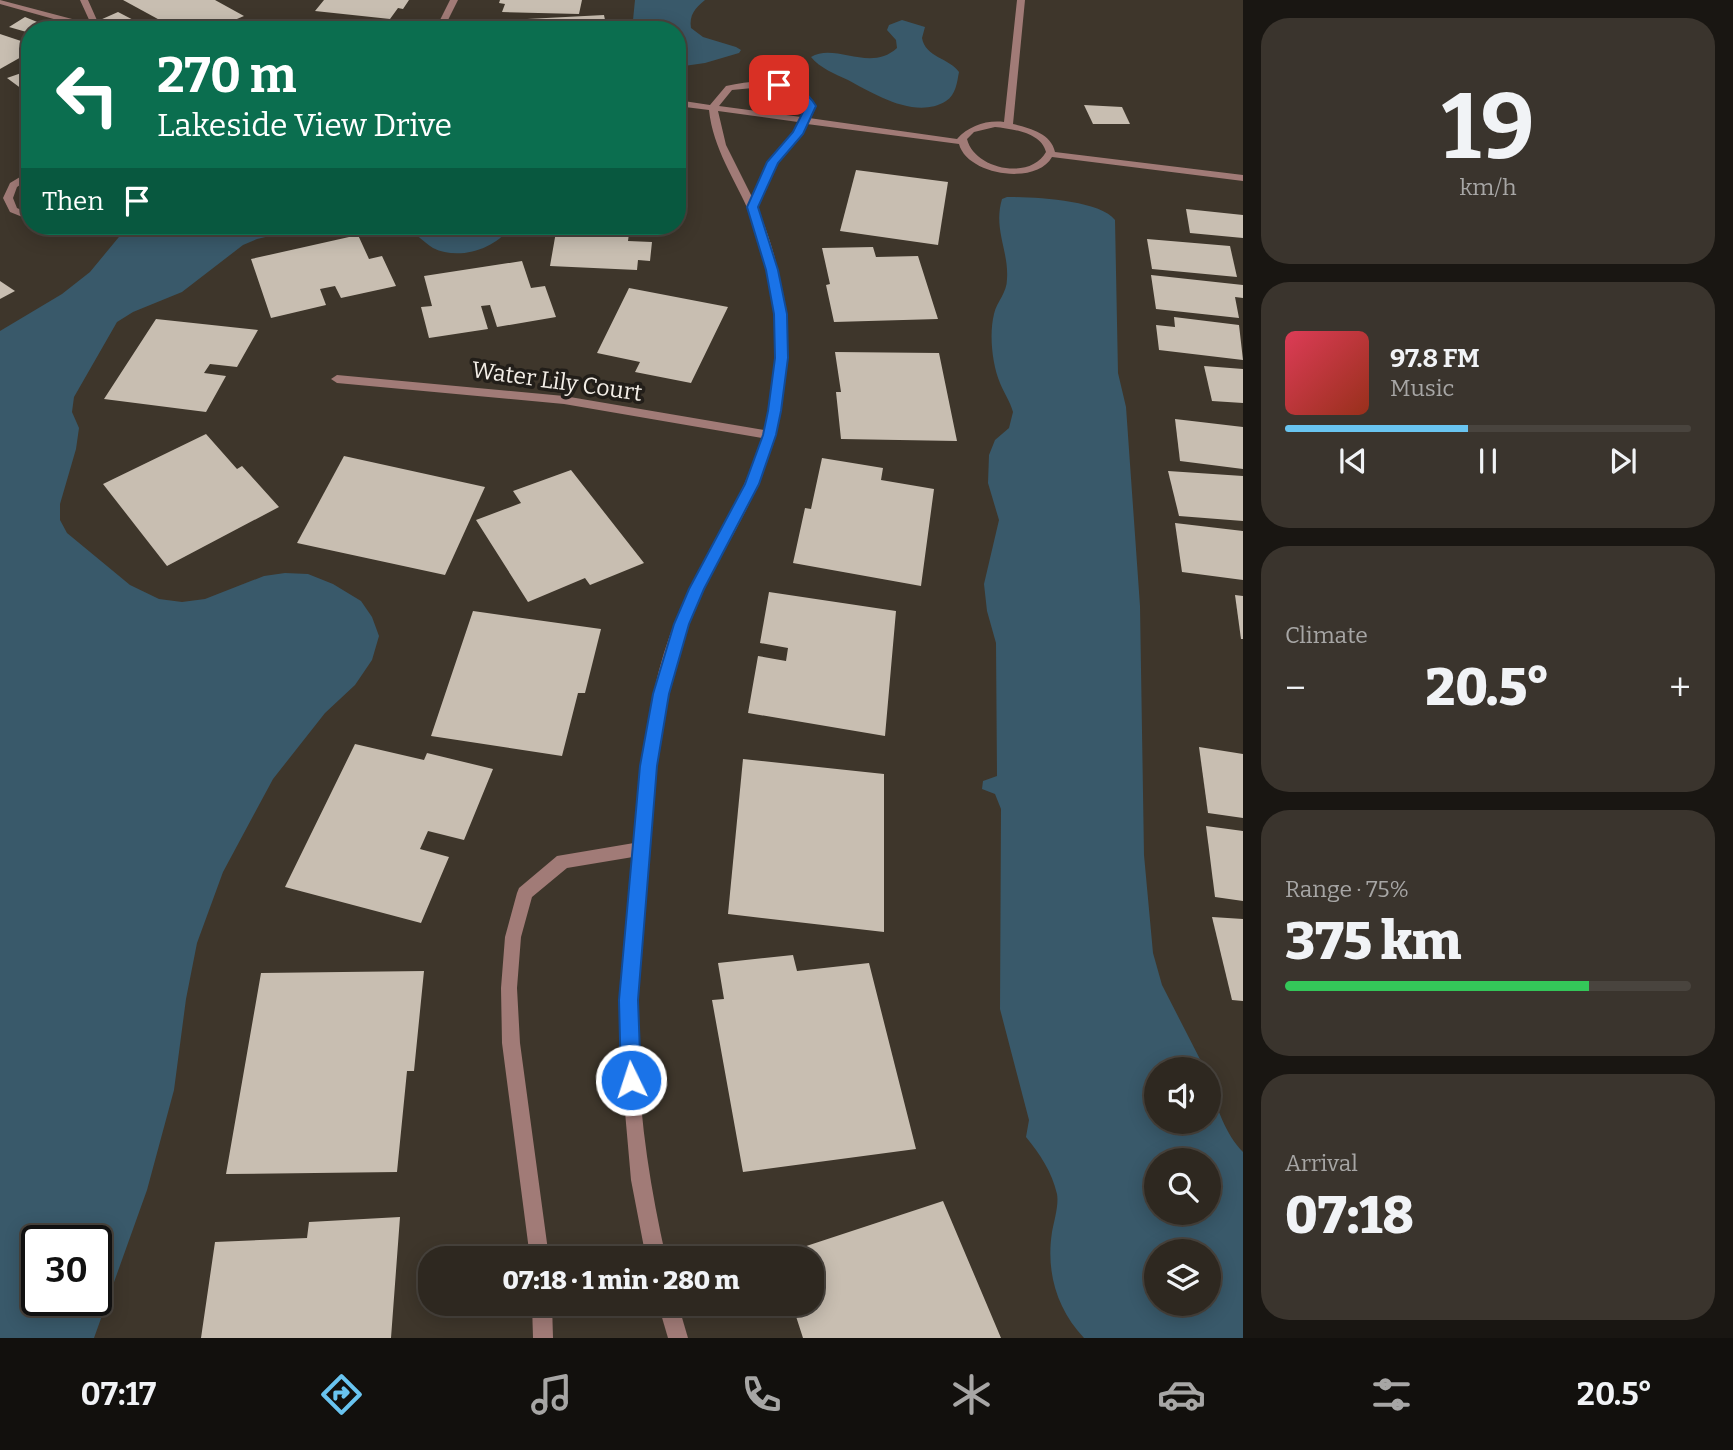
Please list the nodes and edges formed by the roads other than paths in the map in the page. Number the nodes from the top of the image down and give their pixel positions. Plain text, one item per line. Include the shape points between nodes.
1 (84, 0) edge
2 (453, 0) edge
3 (1021, 0) edge
4 (0, 1) edge
5 (73, 21) edge
6 (95, 21) edge
7 (443, 21) edge
8 (686, 104) edge
9 (713, 107) junction
10 (806, 119) junction
11 (1008, 125) junction
12 (961, 142) junction
13 (1049, 155) junction
14 (1243, 178) edge
15 (21, 180) edge
16 (752, 207) junction
17 (5, 214) edge
18 (337, 379) dead end
19 (769, 435) junction
20 (640, 849) junction
21 (537, 1246) edge
22 (654, 1246) edge
23 (542, 1316) edge
24 (672, 1316) edge
25 (543, 1338) edge
26 (678, 1338) edge

1 - 6 street
2 - 7 street
3 - 11 street
4 - 5 street
8 - 9 street
9 - 10 street
9 - 10 street via 729,88 779,85 806,98 811,106
9 - 16 street via 714,124
10 - 12 street
10 - 16 street via 773,162
11 - 12 street via 982,125 964,135
11 - 13 street via 1043,139
12 - 13 street via 969,157 994,169 1036,167
13 - 14 street
15 - 17 street via 5,196
16 - 19 street via 780,314 781,358
18 - 19 street, Water Lily Court via 564,400
19 - 20 street via 752,484 682,624 661,694
20 - 21 street via 563,861 524,893 513,937 511,1043
20 - 22 street via 629,1055 640,1180
23 - 25 street
24 - 26 street

